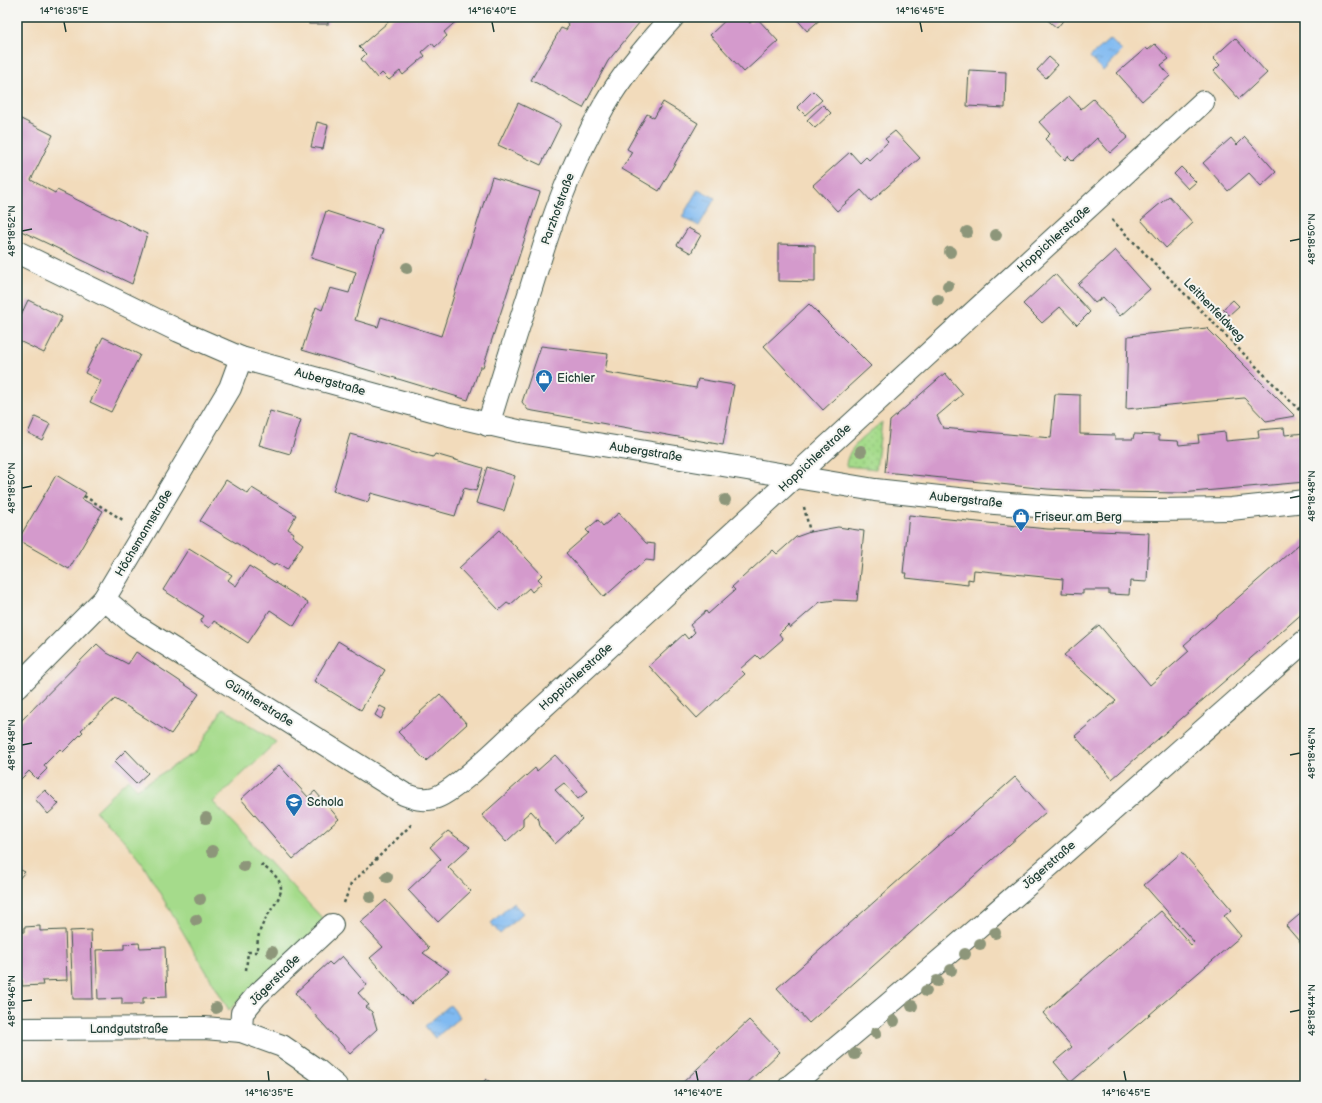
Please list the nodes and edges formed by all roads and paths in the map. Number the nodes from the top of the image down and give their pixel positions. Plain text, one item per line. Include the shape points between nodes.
1 (673, 17) edge
2 (1203, 102) dead end
3 (1109, 217) dead end
4 (17, 252) edge
5 (241, 358) junction
6 (1305, 405) edge
7 (1298, 409) junction
8 (1305, 416) edge
9 (488, 425) junction
10 (795, 477) junction
11 (84, 496) dead end
12 (1305, 501) edge
13 (804, 507) dead end
14 (127, 523) dead end
15 (810, 532) dead end
16 (104, 599) junction
17 (1305, 640) edge
18 (17, 687) edge
19 (419, 799) joint
20 (413, 823) dead end
21 (258, 863) dead end
22 (332, 926) joint
23 (250, 1003) junction
24 (17, 1029) edge
25 (241, 1031) junction
26 (336, 1086) edge
27 (790, 1086) edge

1 - 9 street, Parzhofstraße via 640,52 615,87 573,167 552,220
2 - 10 street, Hoppichlerstraße
3 - 7 path, Leithenfeldweg
4 - 5 street, Aubergstraße via 179,331
5 - 9 street, Aubergstraße
5 - 16 street, Höchsmannstraße via 230,388
6 - 7 path
7 - 8 path, Leithenfeldweg
9 - 10 street, Aubergstraße
10 - 12 street, Aubergstraße via 896,493 1082,509 1231,509
10 - 19 street, Hoppichlerstraße via 452,789 436,798
11 - 14 path
13 - 15 path
16 - 18 street, Höchsmannstraße
16 - 19 street, Güntherstraße via 135,625 404,794
17 - 27 street, Jägerstraße via 930,969
20 - 22 path via 351,884 345,897 342,914
21 - 23 path via 275,876 281,895 260,929 257,952 248,952 245,988
22 - 23 street, Jägerstraße
23 - 25 street, Jägerstraße via 242,1013
24 - 25 street, Landgutstraße via 204,1028
25 - 26 street via 282,1046

